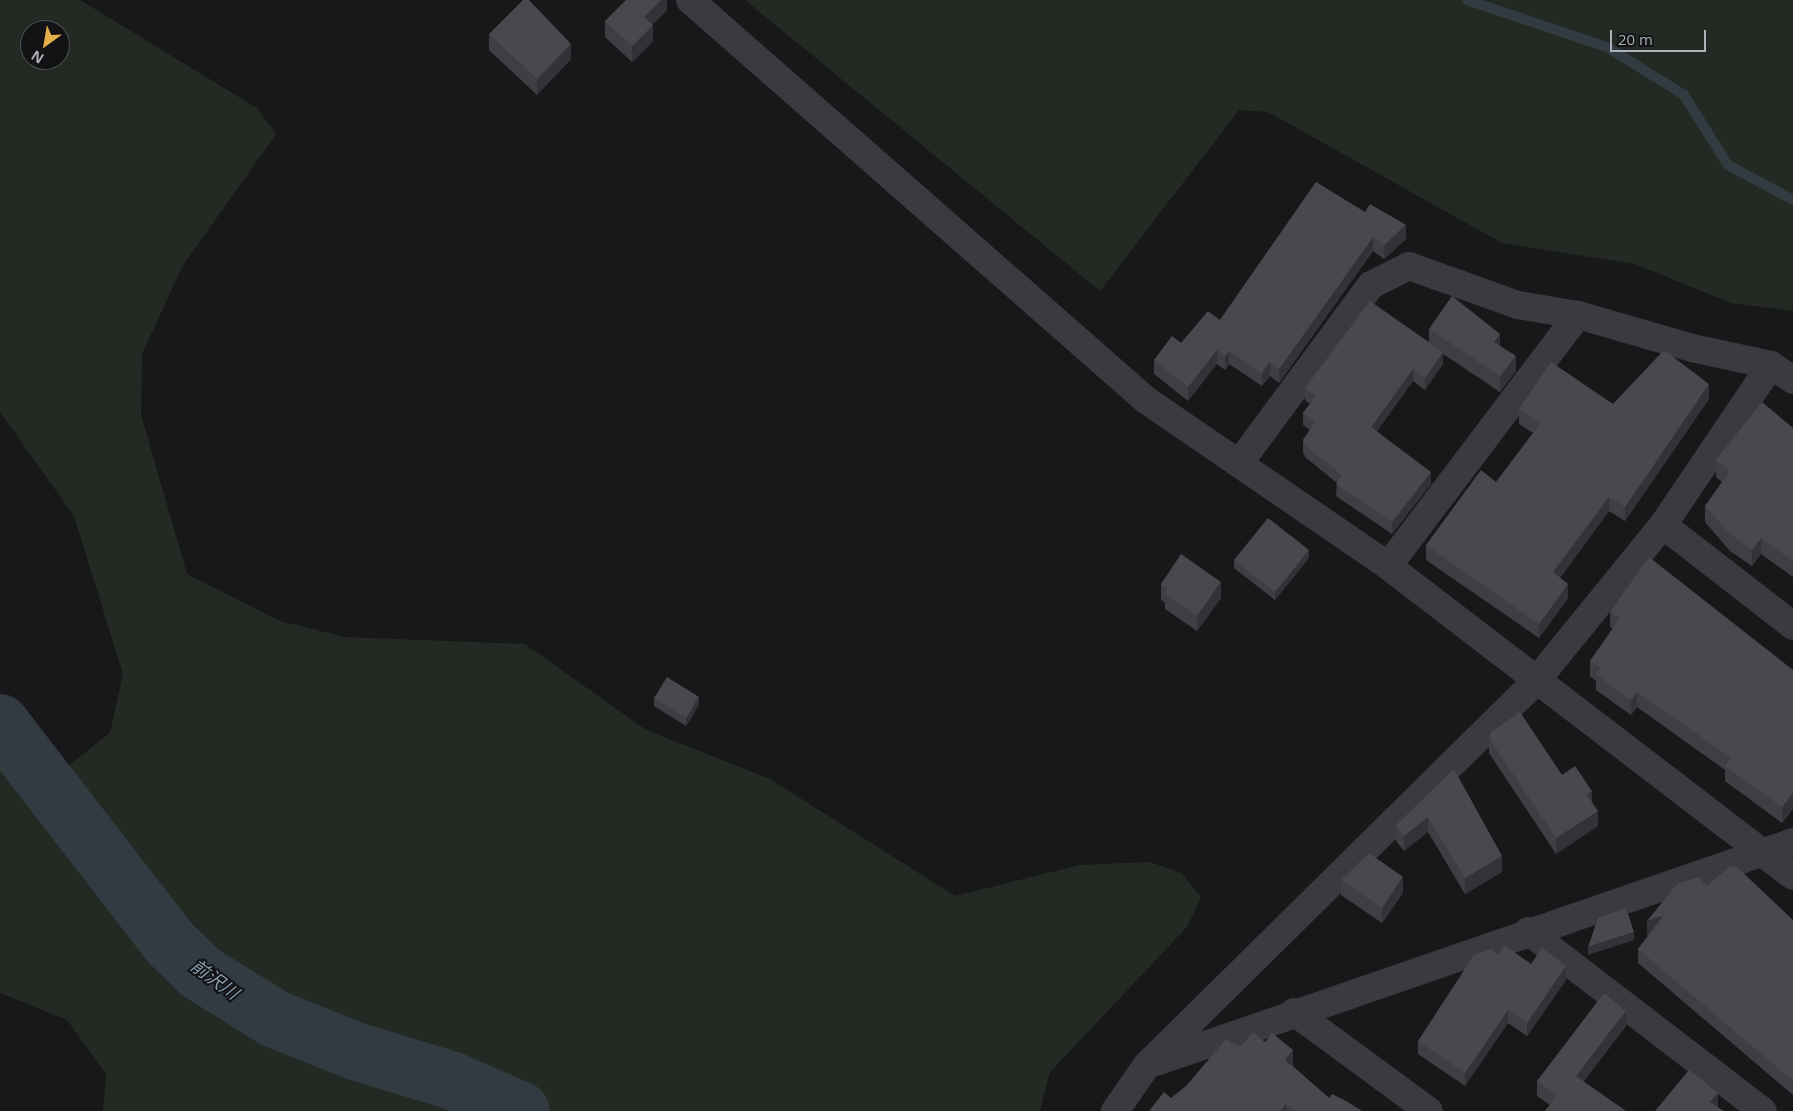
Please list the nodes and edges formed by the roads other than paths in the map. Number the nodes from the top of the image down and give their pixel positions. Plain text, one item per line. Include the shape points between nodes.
1 (690, 0) edge
2 (1578, 315) junction
3 (1771, 365) junction
4 (1793, 380) edge
5 (1240, 462) junction
6 (1663, 525) junction
7 (1388, 566) junction
8 (1793, 626) edge
9 (1536, 681) junction
10 (1793, 842) edge
11 (1762, 849) junction
12 (1793, 876) edge
13 (1528, 931) junction
14 (1294, 1012) junction
15 (1147, 1065) junction
16 (1115, 1111) edge
17 (1429, 1111) edge
18 (1763, 1111) edge

1 - 5 street via 1083,348 1146,400
2 - 3 street via 1692,348
2 - 5 street via 1518,305 1409,266 1371,285
2 - 7 street
3 - 4 street
3 - 6 street
5 - 7 street
6 - 8 street
6 - 9 street
7 - 9 street
9 - 11 street
9 - 15 street
10 - 11 street
11 - 12 street
11 - 13 street
13 - 14 street
13 - 18 street
14 - 15 street
14 - 17 street
15 - 16 street

